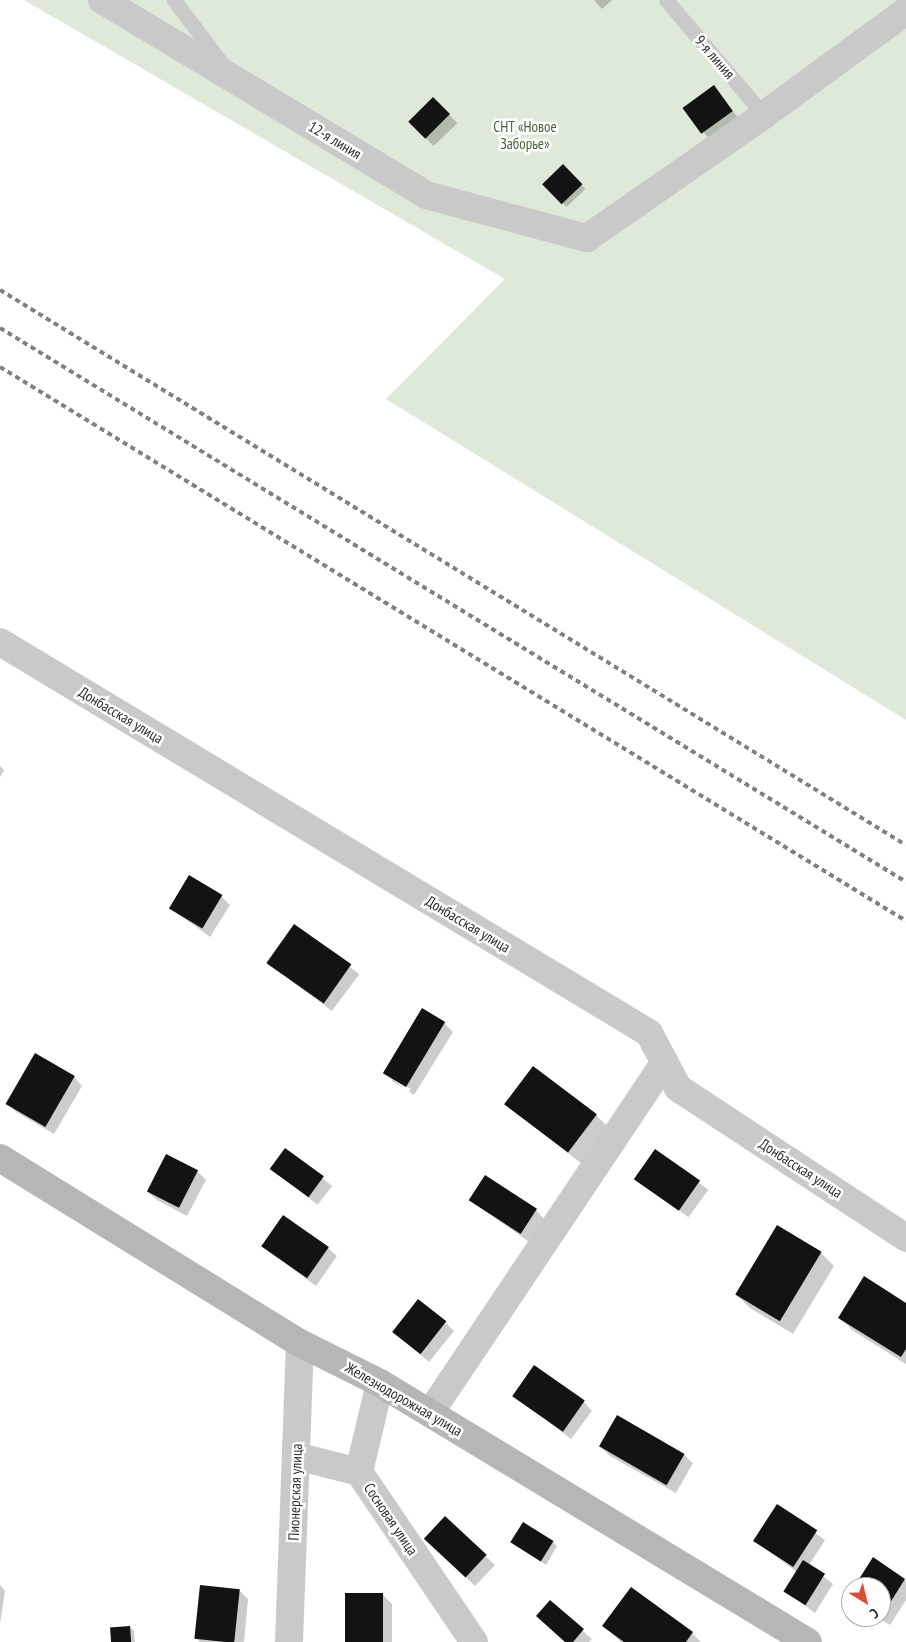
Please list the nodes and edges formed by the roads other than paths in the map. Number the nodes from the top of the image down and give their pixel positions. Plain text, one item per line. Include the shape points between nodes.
1 (102, 0) edge
2 (174, 0) edge
3 (666, 0) edge
4 (906, 11) edge
5 (226, 75) junction
6 (764, 115) junction
7 (0, 642) edge
8 (665, 1062) junction
9 (0, 1158) edge
10 (906, 1238) edge
11 (300, 1343) junction
12 (380, 1383) junction
13 (430, 1413) junction
14 (296, 1456) junction
15 (359, 1472) junction
16 (289, 1642) edge
17 (474, 1642) edge
18 (808, 1642) edge

1 - 5 street, 12-я линия
2 - 5 lane via 227,71
3 - 6 lane, 9-я линия
4 - 6 street
5 - 6 street, 12-я линия via 426,195 587,238
7 - 8 street, Донбасская улица via 649,1033
8 - 10 street, Донбасская улица via 678,1088
8 - 13 street
9 - 11 street, Железнодорожная улица
11 - 12 street, Железнодорожная улица
11 - 14 street, Пионерская улица
12 - 13 street, Железнодорожная улица
12 - 15 street, Сосновая улица
13 - 18 street, Железнодорожная улица
14 - 15 street
14 - 16 street, Пионерская улица
15 - 17 street, Сосновая улица

